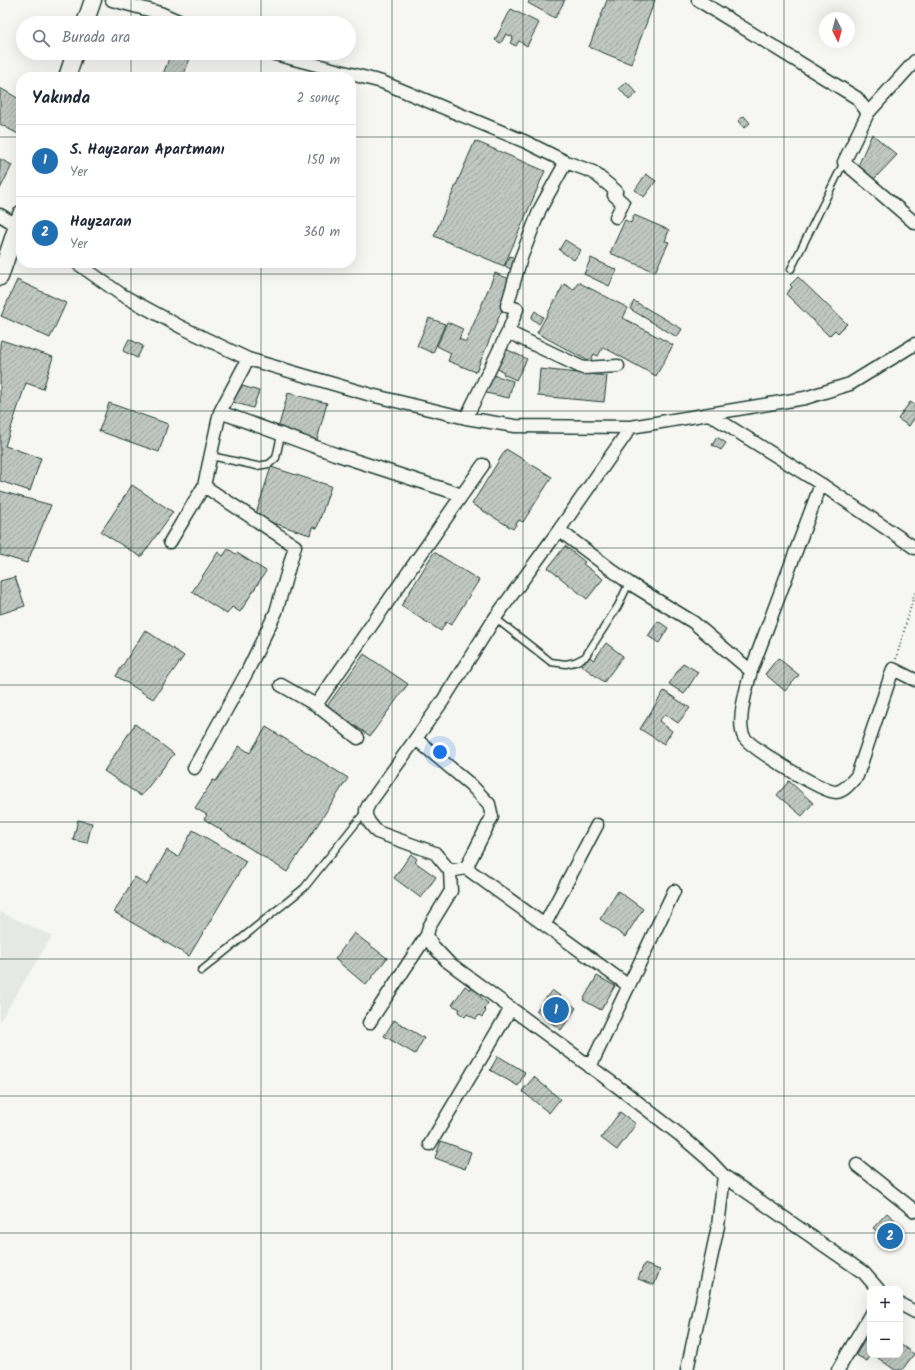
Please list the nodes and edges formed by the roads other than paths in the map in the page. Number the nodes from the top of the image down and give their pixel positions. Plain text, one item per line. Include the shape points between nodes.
1 (93, 0) edge
2 (112, 0) edge
3 (698, 0) edge
4 (87, 16) edge
5 (167, 16) edge
6 (73, 60) edge
7 (297, 60) edge
8 (915, 62) edge
9 (69, 72) edge
10 (343, 72) edge
11 (356, 75) edge
12 (868, 113) junction
13 (566, 162) junction
14 (844, 162) junction
15 (0, 216) edge
16 (616, 217) dead end
17 (16, 222) edge
18 (915, 222) edge
19 (16, 234) edge
20 (84, 268) edge
21 (791, 269) dead end
22 (0, 277) edge
23 (508, 332) junction
24 (915, 344) edge
25 (248, 359) junction
26 (618, 366) dead end
27 (220, 412) junction
28 (708, 414) junction
29 (466, 418) junction
30 (631, 427) junction
31 (281, 434) junction
32 (211, 456) junction
33 (483, 465) dead end
34 (821, 484) junction
35 (204, 486) junction
36 (462, 495) junction
37 (559, 530) junction
38 (170, 542) dead end
39 (914, 546) edge
40 (629, 583) junction
41 (495, 618) junction
42 (751, 671) junction
43 (915, 680) edge
44 (281, 685) dead end
45 (316, 705) junction
46 (358, 738) dead end
47 (416, 739) junction
48 (194, 768) dead end
49 (366, 810) junction
50 (597, 825) dead end
51 (466, 868) junction
52 (450, 871) junction
53 (674, 891) dead end
54 (545, 924) junction
55 (427, 935) junction
56 (200, 971) dead end
57 (629, 986) junction
58 (511, 1008) junction
59 (369, 1023) dead end
60 (590, 1067) junction
61 (430, 1144) dead end
62 (857, 1165) dead end
63 (724, 1176) junction
64 (915, 1211) edge
65 (875, 1286) edge
66 (903, 1306) edge
67 (915, 1312) edge
68 (867, 1320) edge
69 (687, 1370) edge
70 (838, 1370) edge

1 - 4 street
2 - 5 street
3 - 12 street via 857,98
6 - 9 street
7 - 10 street
8 - 12 street
11 - 13 street via 382,82 526,142
12 - 14 street
13 - 16 street via 593,172 616,191 614,196 623,203
13 - 23 street via 540,209 521,258 506,306 517,309
14 - 18 street
14 - 21 lane
15 - 17 street
19 - 22 street
20 - 25 street via 122,295
23 - 26 street via 584,368
23 - 29 street
24 - 28 street via 850,384 804,398
25 - 27 street
25 - 29 street via 371,395
27 - 31 street
27 - 32 street
28 - 30 street
28 - 34 street
29 - 30 street via 515,426
30 - 37 street
31 - 32 lane via 276,458 269,464 257,466
31 - 36 street via 334,454
32 - 35 street
33 - 36 street
34 - 39 street
34 - 42 street
35 - 38 street
35 - 48 street via 295,546 276,612 247,672
36 - 45 street
37 - 40 street
37 - 41 street
40 - 41 lane via 618,606 585,657 575,662 551,662
40 - 42 street via 694,622
41 - 47 street
42 - 43 street via 743,702 741,729 745,739 797,775 826,790 836,792 846,788 857,776 893,669
44 - 45 street
45 - 46 street
47 - 49 street
47 - 51 street via 471,785 489,804 492,817
49 - 52 street via 366,816 377,832 435,853
49 - 56 lane via 304,888
50 - 54 street
51 - 52 street
51 - 54 street
52 - 55 street via 451,891 429,927
53 - 57 street
54 - 57 street
55 - 58 street via 433,946 448,962
55 - 59 street
57 - 60 street
58 - 60 street
58 - 61 street
60 - 63 street via 680,1135
62 - 64 street
63 - 65 street via 864,1273
63 - 69 street via 718,1226
66 - 67 street
68 - 70 street

